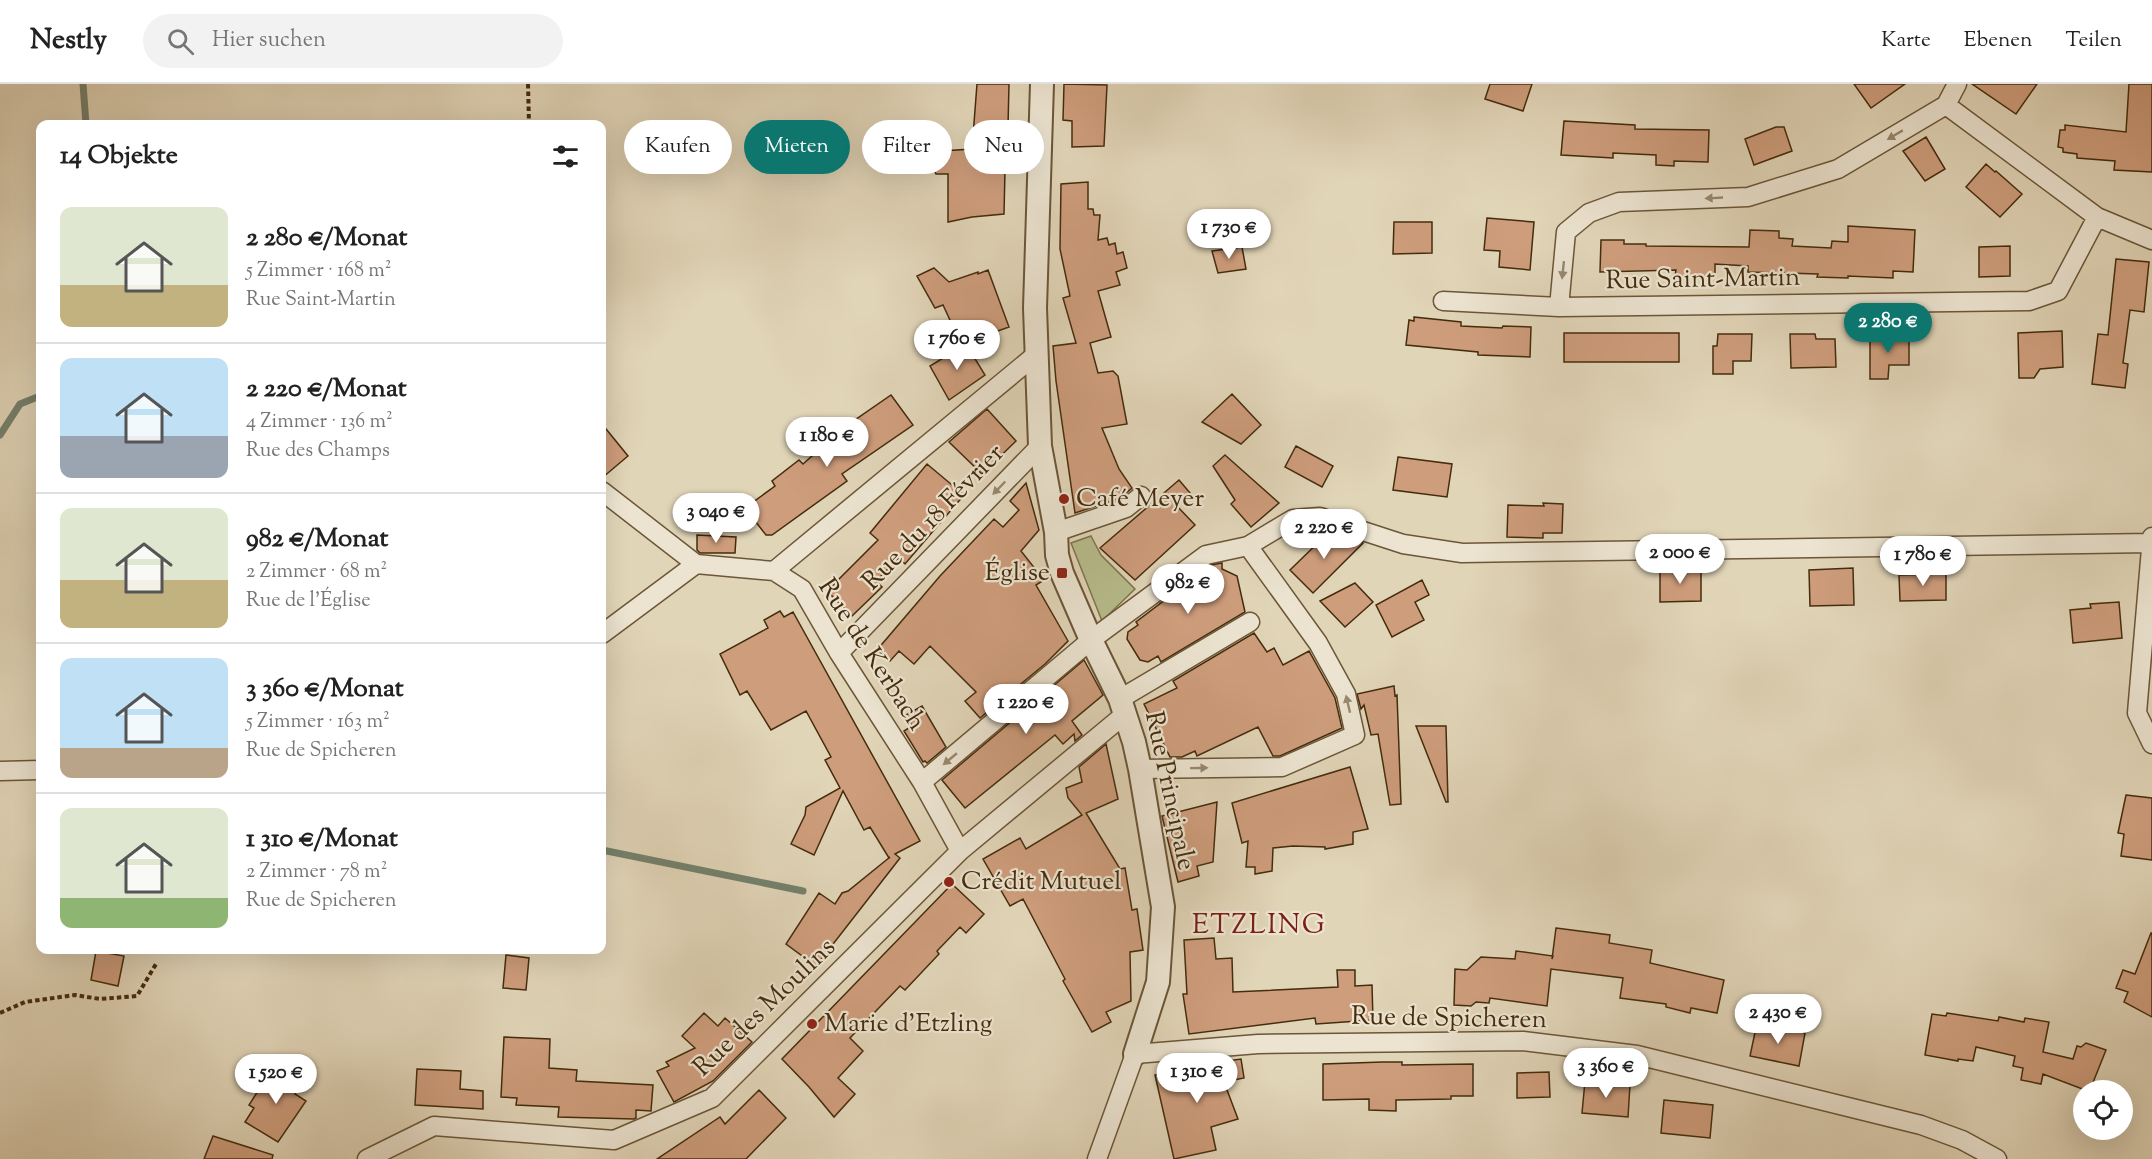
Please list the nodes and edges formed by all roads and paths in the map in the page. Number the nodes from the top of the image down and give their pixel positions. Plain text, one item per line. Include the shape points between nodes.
1 (528, 84) edge
2 (1042, 84) edge
3 (1957, 84) edge
4 (1946, 105) junction
5 (529, 120) edge
6 (2097, 217) junction
7 (2152, 240) edge
8 (1443, 301) dead end
9 (1559, 307) junction
10 (1038, 353) junction
11 (1040, 446) junction
12 (606, 494) edge
13 (1141, 496) dead end
14 (1056, 531) junction
15 (2152, 537) edge
16 (2151, 543) edge
17 (1248, 546) junction
18 (696, 564) junction
19 (774, 571) junction
20 (1250, 622) dead end
21 (606, 631) edge
22 (1091, 640) junction
23 (839, 652) junction
24 (1122, 707) junction
25 (2152, 744) edge
26 (1140, 769) junction
27 (36, 770) edge
28 (0, 771) edge
29 (922, 782) junction
30 (960, 851) junction
31 (156, 964) dead end
32 (0, 1013) edge
33 (1135, 1054) junction
34 (368, 1159) edge
35 (1097, 1159) edge
36 (1998, 1159) edge

1 - 5 path
2 - 10 street, Rue Principale via 1035,308
3 - 4 street
4 - 6 street
4 -> 9 street via 1838,169 1748,197 1619,202 1589,213 1566,232
6 - 7 street
6 - 9 street, Rue Saint-Martin via 2058,291 2029,301
8 - 9 street, Rue Saint-Martin
10 - 11 street, Rue Principale
10 - 19 street
11 - 14 street, Rue Principale
11 -> 23 street, Rue du 18 Février
12 - 18 street
13 - 14 street via 1126,508
14 - 22 street, Rue Principale via 1062,573
15 - 16 street
16 - 17 street via 1462,553 1403,544 1320,516 1293,519
16 - 25 street via 2137,713
17 - 22 street via 1206,555
26 -> 17 street via 1282,767 1355,735 1346,694 1318,643
18 - 19 street, Rue de Kerbach
18 - 21 street
19 - 23 street, Rue de Kerbach via 802,589
20 - 24 street, Rue des Moulins
22 - 24 street, Rue Principale
22 -> 29 street
23 - 29 street, Rue de Kerbach
24 - 26 street, Rue Principale
24 - 30 street, Rue des Moulins
26 - 33 street, Rue Principale via 1163,906 1158,982
27 - 28 street
29 - 30 street, Rue de Kerbach
30 - 34 street, Rue des Moulins via 712,1098 614,1140 434,1126
31 - 32 path via 137,996 100,999 75,995 25,1002
33 - 35 street
33 - 36 street, Rue de Spicheren via 1258,1044 1534,1042 1637,1055 1921,1125

